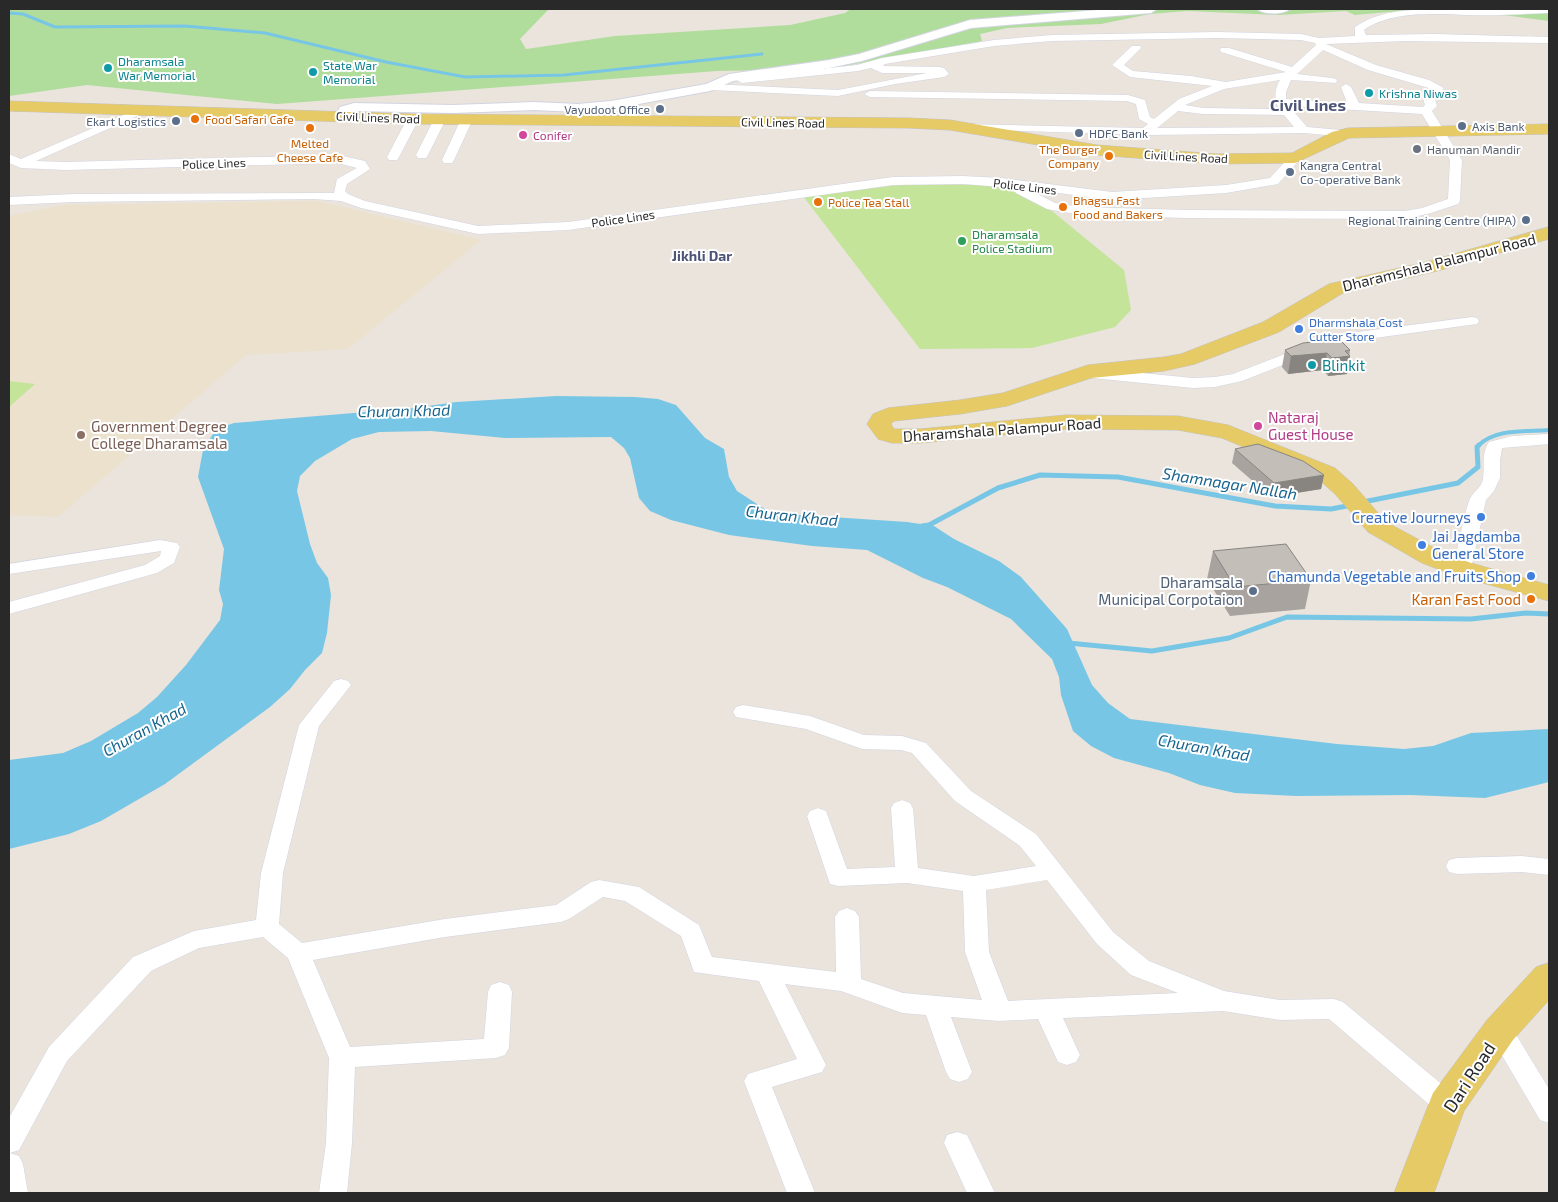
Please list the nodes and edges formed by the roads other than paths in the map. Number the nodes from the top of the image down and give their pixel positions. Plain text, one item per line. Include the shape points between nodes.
1 (1152, 9) edge
2 (1263, 9) edge
3 (1284, 9) edge
4 (1437, 9) edge
5 (1549, 10) edge
6 (1456, 12) junction
7 (1361, 38) junction
8 (1549, 40) edge
9 (1320, 43) junction
10 (1136, 48) dead end
11 (1224, 50) dead end
12 (882, 61) junction
13 (1292, 73) junction
14 (726, 81) junction
15 (1332, 81) dead end
16 (1226, 86) junction
17 (710, 87) junction
18 (1346, 87) dead end
19 (838, 93) junction
20 (9, 106) edge
21 (1354, 106) junction
22 (1176, 107) junction
23 (1283, 107) junction
24 (142, 110) junction
25 (342, 116) junction
26 (413, 119) junction
27 (440, 119) junction
28 (468, 119) junction
29 (1433, 120) junction
30 (950, 125) junction
31 (1150, 128) junction
32 (1549, 129) edge
33 (1304, 130) junction
34 (1348, 133) junction
35 (422, 155) dead end
36 (393, 157) dead end
37 (9, 158) edge
38 (1295, 158) junction
39 (448, 160) dead end
40 (21, 164) junction
41 (1008, 184) junction
42 (1249, 185) junction
43 (343, 198) junction
44 (9, 201) edge
45 (1187, 214) junction
46 (1549, 233) edge
47 (1472, 322) dead end
48 (1088, 372) junction
49 (1549, 439) edge
50 (1462, 568) junction
51 (9, 569) edge
52 (1544, 590) edge
53 (9, 608) edge
54 (341, 685) dead end
55 (743, 712) dead end
56 (902, 808) dead end
57 (818, 816) dead end
58 (1457, 866) dead end
59 (1549, 867) edge
60 (1054, 871) junction
61 (907, 875) junction
62 (974, 884) junction
63 (847, 917) dead end
64 (267, 927) junction
65 (298, 953) junction
66 (768, 974) junction
67 (1549, 977) edge
68 (848, 984) junction
69 (500, 992) dead end
70 (1223, 1001) junction
71 (935, 1006) junction
72 (1046, 1009) junction
73 (999, 1011) junction
74 (1500, 1030) junction
75 (1067, 1055) dead end
76 (342, 1058) junction
77 (959, 1072) dead end
78 (1447, 1104) junction
79 (1549, 1112) edge
80 (9, 1142) edge
81 (957, 1143) dead end
82 (9, 1164) edge
83 (14, 1193) edge
84 (334, 1193) edge
85 (801, 1193) edge
86 (981, 1193) edge
87 (1414, 1193) edge

1 - 14 street via 970,24 837,63 740,76
2 - 3 street
4 - 6 street
5 - 6 street
6 - 7 street via 1404,13 1365,23 1359,29
7 - 8 street
7 - 9 street
9 - 12 street via 1301,38 1217,35 1052,38 994,43
9 - 13 street
9 - 29 street via 1377,70 1427,81 1439,88 1429,98
10 - 16 street via 1117,66 1130,74 1191,79
11 - 13 street
12 - 14 street via 858,68
12 - 19 street via 876,67 882,70 940,70 944,74
13 - 15 street
13 - 16 street
13 - 23 street via 1282,84
14 - 17 street
16 - 22 street
17 - 19 street
17 - 25 street via 578,108 354,107 345,110
18 - 21 street
19 - 31 street via 1128,98 1140,102
20 - 24 main road, Civil Lines Road
21 - 23 street
21 - 29 street
22 - 23 street via 1203,111
22 - 31 street
23 - 33 street
24 - 25 main road, Civil Lines Road
24 - 40 street
25 - 26 main road, Civil Lines Road
26 - 27 main road, Civil Lines Road
26 - 36 street
27 - 28 main road, Civil Lines Road
27 - 35 street
28 - 30 main road, Civil Lines Road
28 - 39 street
29 - 32 main road, Civil Lines Road via 1474,130
29 - 34 main road, Civil Lines Road
29 - 45 street via 1456,160 1454,201 1433,210 1397,216
30 - 31 street
30 - 38 main road, Civil Lines Road via 1097,150 1216,159
31 - 33 street
33 - 34 street
34 - 38 main road, Civil Lines Road
37 - 40 street, Police Lines
38 - 42 street, Police Lines via 1274,181
40 - 43 street, Police Lines via 160,165 338,159 361,164 364,169 341,182 339,190
41 - 42 street, Police Lines via 1112,196
41 - 43 street, Police Lines via 963,180 893,182 568,226 478,230
41 - 45 street via 1052,206 1066,209
42 - 45 street
43 - 44 street via 314,195
46 - 48 main road, Dharamshala Palampur Road via 1430,267 1336,288 1271,327 1187,359
47 - 48 street via 1335,339 1237,378 1215,382 1193,383
48 - 50 main road, Dharamshala Palampur Road via 1015,397 888,415 879,424 886,434 910,437 1066,422 1190,424 1228,432 1316,468 1335,480 1377,527 1431,558
49 - 50 street via 1495,445 1491,459 1492,482 1478,499
50 - 52 main road, Dharamshala Palampur Road
51 - 53 street via 160,545 171,547 168,559 151,569
54 - 64 street via 309,725 272,873
55 - 60 street via 810,723 862,742 902,743 919,748 963,796 1028,840
56 - 61 street
57 - 61 street via 838,878
58 - 59 street via 1522,864
60 - 62 street
60 - 70 street via 1105,938 1140,968
61 - 62 street
62 - 73 street via 977,952
63 - 68 street
64 - 65 street
64 - 80 street via 194,940 142,964 58,1054
65 - 66 street via 444,928 561,913 599,888 631,893 691,931 703,965
65 - 76 street
66 - 68 street
66 - 85 street via 813,1065 757,1082
67 - 74 main road, Dari Road
68 - 71 street via 902,1003
69 - 76 street via 496,1048
70 - 72 street
70 - 78 street via 1280,1010 1334,1009
71 - 73 street
71 - 77 street
72 - 73 street
72 - 75 street
74 - 78 main road, Dari Road
74 - 79 street
76 - 84 street
78 - 87 main road, Dari Road
81 - 86 street
82 - 83 street

